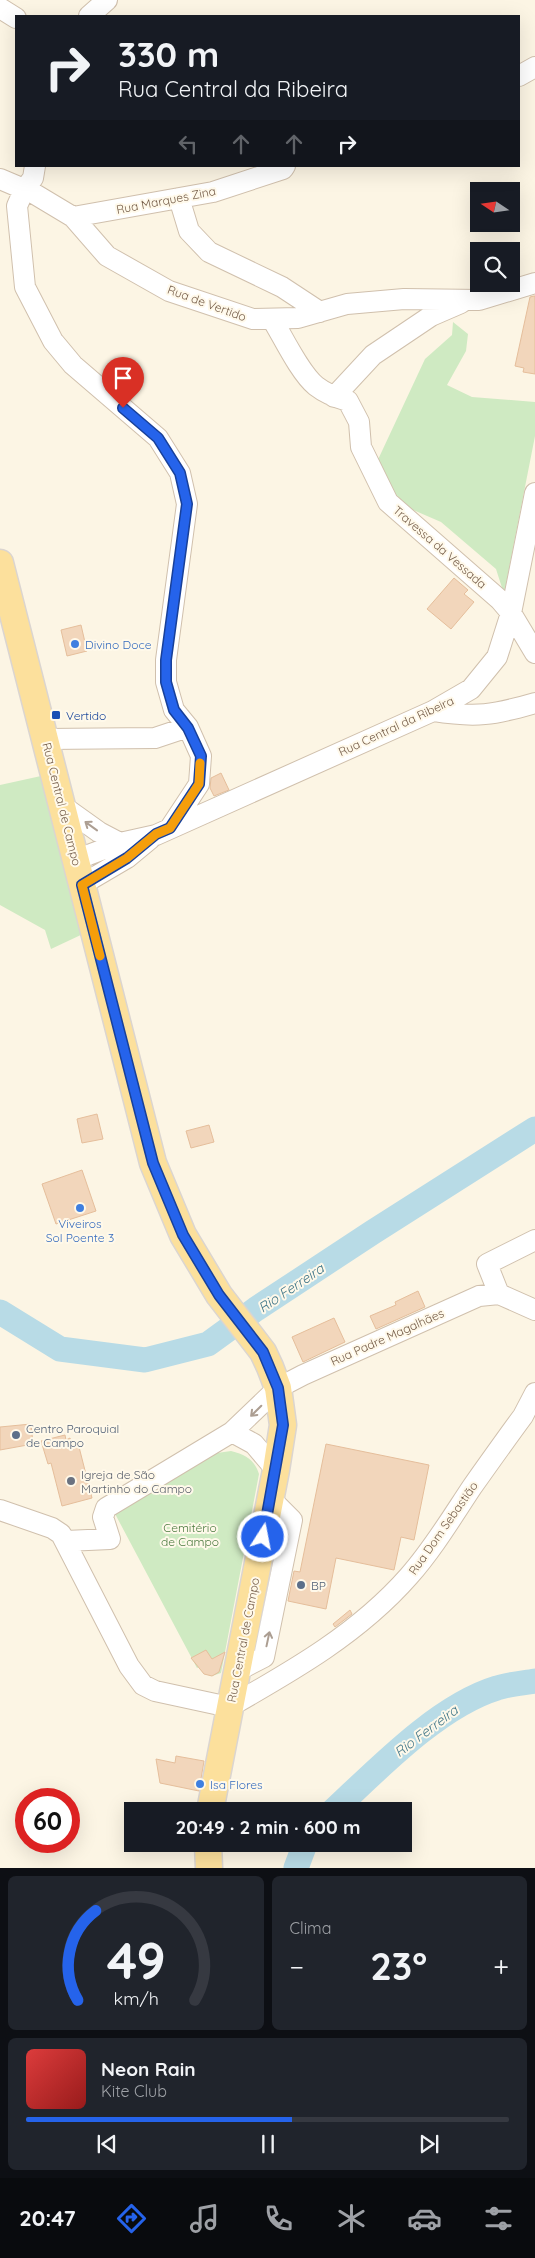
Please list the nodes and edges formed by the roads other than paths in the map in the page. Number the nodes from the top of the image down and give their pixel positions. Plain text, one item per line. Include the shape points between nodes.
1 (107, 0) edge
2 (0, 8) edge
3 (90, 15) edge
4 (15, 17) edge
5 (535, 66) edge
6 (520, 75) edge
7 (35, 167) edge
8 (284, 167) edge
9 (0, 179) edge
10 (24, 190) junction
11 (179, 198) junction
12 (72, 217) junction
13 (535, 284) edge
14 (468, 300) junction
15 (320, 312) junction
16 (272, 319) junction
17 (334, 397) junction
18 (535, 493) edge
19 (0, 563) edge
20 (511, 613) junction
21 (535, 653) edge
22 (535, 703) edge
23 (433, 711) junction
24 (188, 728) junction
25 (46, 739) junction
26 (64, 807) junction
27 (163, 831) junction
28 (120, 843) junction
29 (78, 873) junction
30 (535, 1240) edge
31 (499, 1294) junction
32 (535, 1310) edge
33 (278, 1388) junction
34 (535, 1393) edge
35 (232, 1432) junction
36 (276, 1470) junction
37 (0, 1510) edge
38 (66, 1541) junction
39 (229, 1708) junction
40 (212, 1802) edge
41 (208, 1852) edge
42 (209, 1868) edge

1 - 3 street
2 - 4 street
5 - 6 street
7 - 10 street via 34,178
8 - 11 street, Rua Marques Zina via 213,192
9 - 10 street, Rua de Vertido
10 - 12 street, Rua de Vertido
10 - 24 street via 17,206 25,287 52,341 73,365 158,438 180,473 187,504 166,660 166,682 174,710
11 - 12 street, Rua Marques Zina
11 - 15 street via 189,231 209,252 282,287
12 - 16 street, Rua de Vertido via 107,256 169,291 253,319
13 - 14 street, Rua de Vertido via 479,300
14 - 15 street, Rua de Vertido via 404,299 347,304
14 - 17 street via 431,316 373,355
15 - 16 street, Rua de Vertido via 298,318
16 - 17 street, Travessa da Vessada via 315,386
17 - 20 street, Travessa da Vessada via 348,401 359,422 361,447 388,502
18 - 20 street, Rua Central da Ribeira
19 - 25 main road, Rua Central de Campo
20 - 21 street, Travessa da Vessada
20 - 23 street, Rua Central da Ribeira via 497,657 471,689
22 - 23 street via 494,715 461,716
23 - 27 street, Rua Central da Ribeira
24 - 25 street via 155,738
24 - 27 street via 201,756 199,784
25 - 26 main road, Rua Central de Campo
28 -> 26 street
26 - 29 main road, Rua Central de Campo
27 - 28 street, Rua Central da Ribeira
27 - 29 street, Rua Central da Ribeira via 127,858
28 - 29 street, Rua Central da Ribeira
29 - 33 main road, Rua Central de Campo via 153,1163 183,1235 219,1295 263,1352
30 - 31 street via 487,1264
31 - 32 street
31 - 33 street, Rua Padre Magalhães via 479,1296
33 -> 35 street, Rua Padre Magalhães
33 - 36 main road, Rua Central de Campo via 283,1425
34 - 39 street, Rua Dom Sebastião via 523,1416 434,1545 408,1577 340,1639 297,1669
35 - 36 street via 254,1444
35 - 38 street, Rua Padre Magalhães via 106,1508 104,1524 110,1539
36 - 39 main road, Rua Central de Campo
37 - 38 street via 52,1528
38 - 39 street via 129,1666 143,1685 154,1691
39 - 40 main road, Rua Central de Campo
41 - 42 main road

